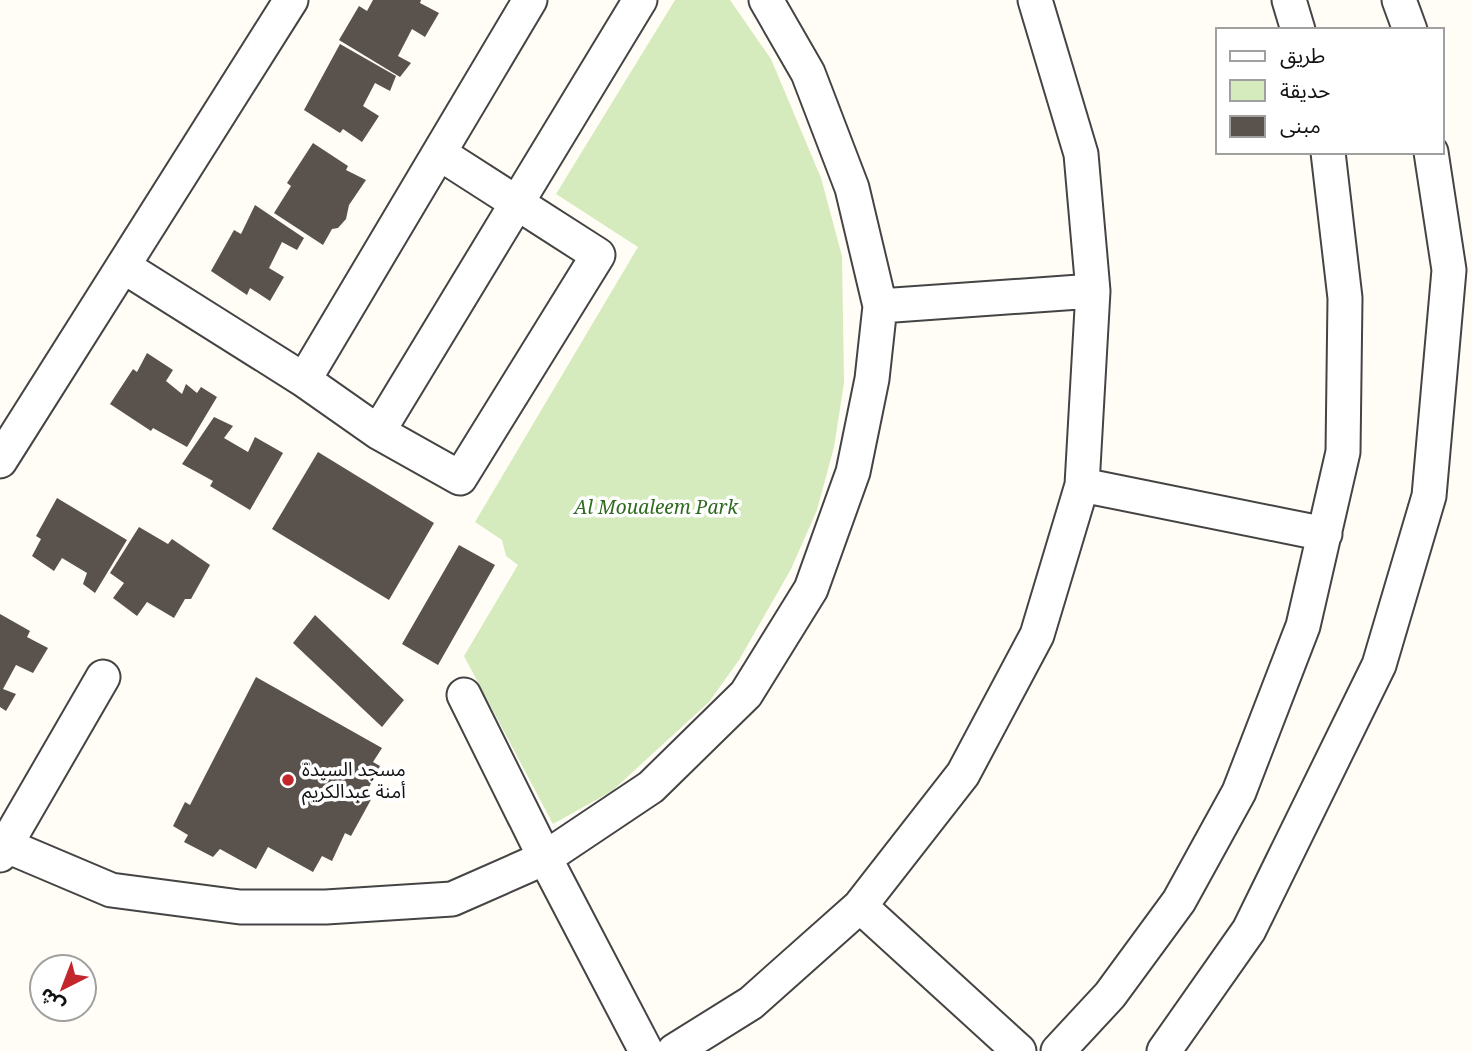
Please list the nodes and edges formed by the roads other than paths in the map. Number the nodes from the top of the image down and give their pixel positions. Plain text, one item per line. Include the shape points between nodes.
1 (530, 0) edge
2 (640, 0) edge
3 (766, 0) edge
4 (1289, 0) edge
5 (1399, 0) edge
6 (1039, 1) edge
7 (282, 3) edge
8 (1297, 28) edge
9 (1409, 28) edge
10 (439, 153) junction
11 (1328, 154) edge
12 (1431, 154) edge
13 (517, 202) junction
14 (123, 266) junction
15 (1460, 270) edge
16 (1093, 292) junction
17 (880, 306) junction
18 (304, 380) junction
19 (378, 432) junction
20 (0, 461) edge
21 (1082, 485) junction
22 (1325, 534) junction
23 (103, 677) dead end
24 (464, 695) dead end
25 (2, 848) edge
26 (545, 858) junction
27 (860, 906) junction
28 (646, 1051) edge
29 (674, 1051) edge
30 (1019, 1051) edge
31 (1058, 1051) edge
32 (1164, 1051) edge

1 - 10 street
2 - 13 street
3 - 17 street via 808,74 852,188
4 - 8 street
5 - 9 street
6 - 16 street via 1081,154
7 - 14 street
10 - 13 street
10 - 18 street
11 - 22 street via 1345,298 1343,453
12 - 15 street
13 - 19 street
13 - 19 street via 598,255 460,478
14 - 18 street
14 - 20 street
15 - 32 street via 1429,495 1379,664 1249,930
16 - 17 street
16 - 21 street
17 - 26 street via 872,379 853,472 811,589 746,694 651,787
18 - 19 street
21 - 22 street
21 - 27 street via 1037,635 963,774
22 - 31 street via 1303,626 1239,792 1179,901 1110,995
23 - 25 street
24 - 26 street
25 - 26 street via 111,890 240,906 326,907 452,899
26 - 28 street
27 - 29 street via 751,1003
27 - 30 street

